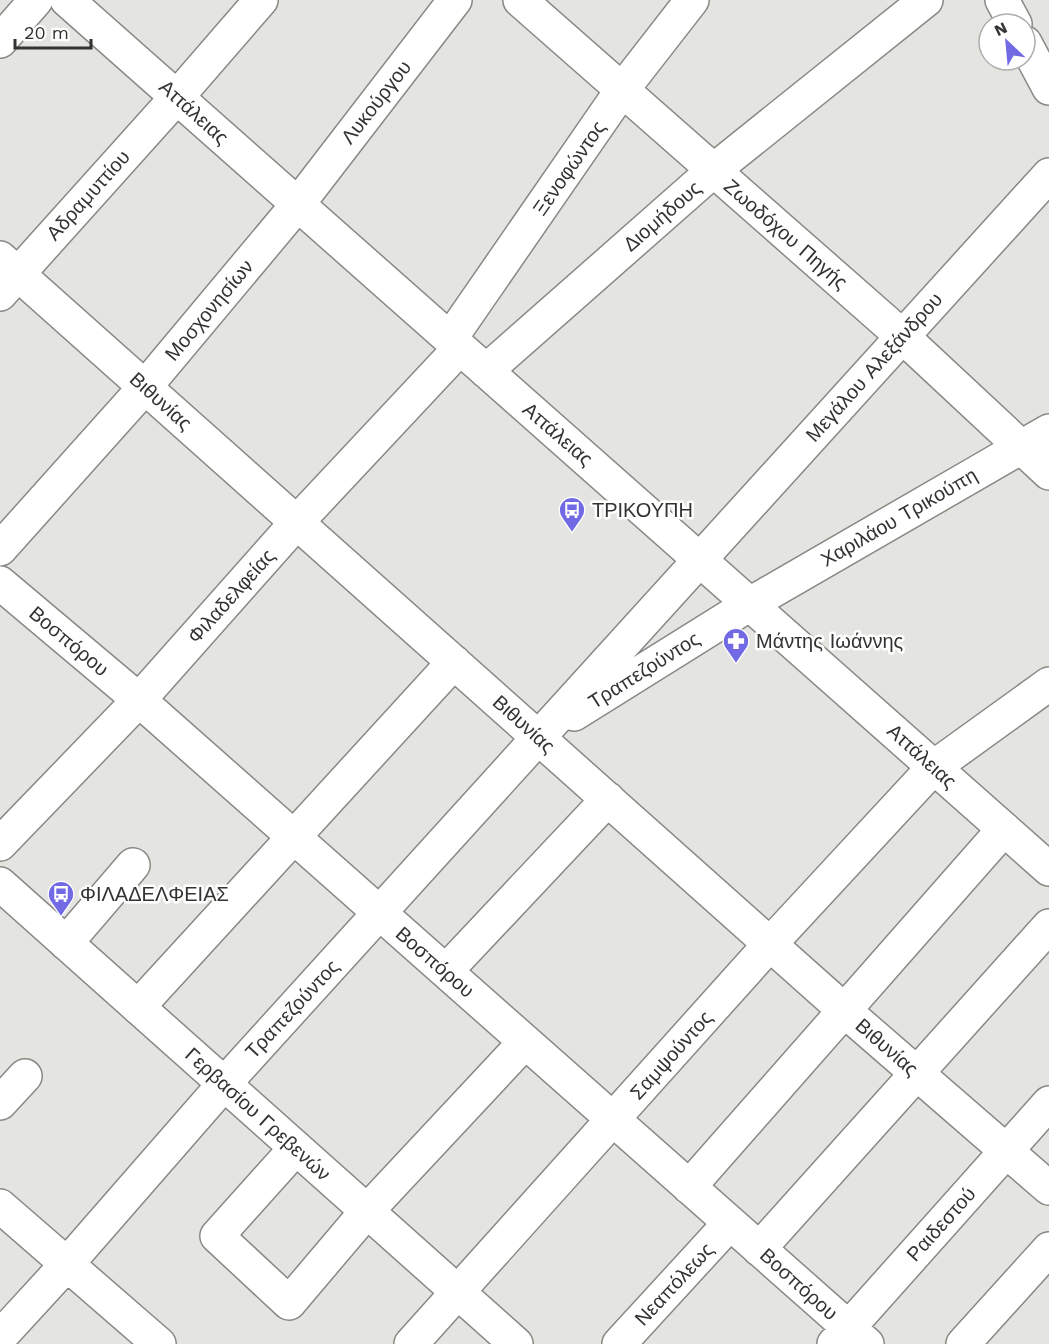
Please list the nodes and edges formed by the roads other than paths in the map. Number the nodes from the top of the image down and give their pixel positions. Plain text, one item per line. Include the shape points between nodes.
1 (36, 0) edge
2 (67, 0) edge
3 (261, 0) edge
4 (455, 0) edge
5 (520, 0) edge
6 (692, 0) edge
7 (926, 0) edge
8 (0, 41) edge
9 (1037, 66) edge
10 (1049, 88) edge
11 (622, 90) junction
12 (177, 97) junction
13 (714, 170) junction
14 (1049, 175) edge
15 (298, 204) junction
16 (6, 275) edge
17 (902, 336) junction
18 (455, 344) junction
19 (486, 371) junction
20 (145, 387) junction
21 (1049, 431) edge
22 (1020, 447) junction
23 (1049, 472) edge
24 (297, 522) junction
25 (0, 549) edge
26 (700, 560) junction
27 (0, 583) edge
28 (750, 604) junction
29 (454, 662) junction
30 (1049, 684) edge
31 (139, 700) junction
32 (538, 736) junction
33 (934, 767) junction
34 (608, 799) junction
35 (1004, 829) junction
36 (294, 837) junction
37 (0, 844) edge
38 (133, 865) dead end
39 (1049, 869) edge
40 (0, 884) edge
41 (380, 914) junction
42 (1049, 926) edge
43 (66, 943) junction
44 (770, 944) junction
45 (446, 971) junction
46 (138, 1007) junction
47 (845, 1011) junction
48 (525, 1042) junction
49 (916, 1074) junction
50 (25, 1076) dead end
51 (224, 1083) junction
52 (0, 1103) edge
53 (1049, 1103) edge
54 (613, 1120) junction
55 (296, 1148) junction
56 (1006, 1151) junction
57 (689, 1187) junction
58 (1049, 1188) edge
59 (0, 1206) edge
60 (367, 1211) junction
61 (730, 1223) junction
62 (759, 1249) junction
63 (1049, 1249) edge
64 (67, 1264) junction
65 (457, 1291) junction
66 (0, 1337) edge
67 (850, 1339) edge
68 (159, 1344) edge
69 (411, 1344) edge
70 (516, 1344) edge
71 (619, 1344) edge
72 (963, 1344) edge

1 - 8 street
2 - 12 street, Αττάλειας
3 - 12 street, Αδραμυττίου
4 - 15 street, Λυκούργου
5 - 11 street, Ζωοδόχου Πηγής
6 - 11 street, Ξενοφώντος
7 - 13 street, Διομήδους
9 - 10 street
11 - 13 street, Ζωοδόχου Πηγής
11 - 18 street, Ξενοφώντος
12 - 15 street, Αττάλειας
12 - 16 street, Αδραμυττίου
13 - 17 street, Ζωοδόχου Πηγής
13 - 19 street, Διομήδους
14 - 17 street, Μεγάλου Αλεξάνδρου
15 - 18 street, Αττάλειας
15 - 20 street, Μοσχονησίων
16 - 20 street, Βιθυνίας
17 - 22 street, Ζωοδόχου Πηγής
17 - 26 street, Μεγάλου Αλεξάνδρου
18 - 19 street, Αττάλειας
18 - 24 street, Φιλαδελφείας
19 - 26 street, Αττάλειας
20 - 24 street, Βιθυνίας
20 - 25 street, Μοσχονησίων
21 - 22 street, Χαριλάου Τρικούπη
22 - 23 street, Ζωοδόχου Πηγής
22 - 28 street, Χαριλάου Τρικούπη
24 - 29 street, Βιθυνίας
24 - 31 street, Φιλαδελφείας
26 - 28 street, Αττάλειας
26 - 32 street, Τραπεζούντος
27 - 31 street, Βοσπόρου
28 - 32 street, Τραπεζούντος
28 - 33 street, Αττάλειας
29 - 32 street, Βιθυνίας
29 - 36 street
30 - 33 street, Σαμψούντος
31 - 36 street, Βοσπόρου
31 - 37 street, Φιλαδελφείας
32 - 34 street, Βιθυνίας
32 - 41 street, Τραπεζούντος
33 - 35 street, Αττάλειας
33 - 44 street, Σαμψούντος
34 - 44 street, Βιθυνίας
34 - 45 street
35 - 39 street, Αττάλειας
35 - 47 street
36 - 41 street, Βοσπόρου
36 - 46 street
38 - 43 street
40 - 43 street, Γερβασίου Γρεβενών
41 - 45 street, Βοσπόρου
41 - 51 street, Τραπεζούντος
42 - 49 street
43 - 46 street, Γερβασίου Γρεβενών
44 - 47 street, Βιθυνίας
44 - 54 street, Σαμψούντος
45 - 48 street, Βοσπόρου
46 - 51 street, Γερβασίου Γρεβενών
47 - 49 street, Βιθυνίας
47 - 57 street
48 - 54 street, Βοσπόρου
48 - 60 street
49 - 56 street, Βιθυνίας
49 - 62 street
50 - 52 street
51 - 55 street, Γερβασίου Γρεβενών
51 - 64 street, Τραπεζούντος
53 - 56 street, Ραιδεστού
54 - 57 street, Βοσπόρου
54 - 65 street, Σαμψούντος
55 - 60 street, Γερβασίου Γρεβενών
55 - 60 street via 217,1236 289,1303
56 - 58 street, Βιθυνίας
56 - 67 street, Ραιδεστού
57 - 61 street, Βοσπόρου
59 - 64 street
60 - 65 street, Γερβασίου Γρεβενών
61 - 62 street, Βοσπόρου
61 - 71 street, Νεαπόλεως
62 - 67 street, Βοσπόρου
63 - 72 street
64 - 66 street, Τραπεζούντος
64 - 68 street
65 - 69 street, Σαμψούντος
65 - 70 street, Γερβασίου Γρεβενών

